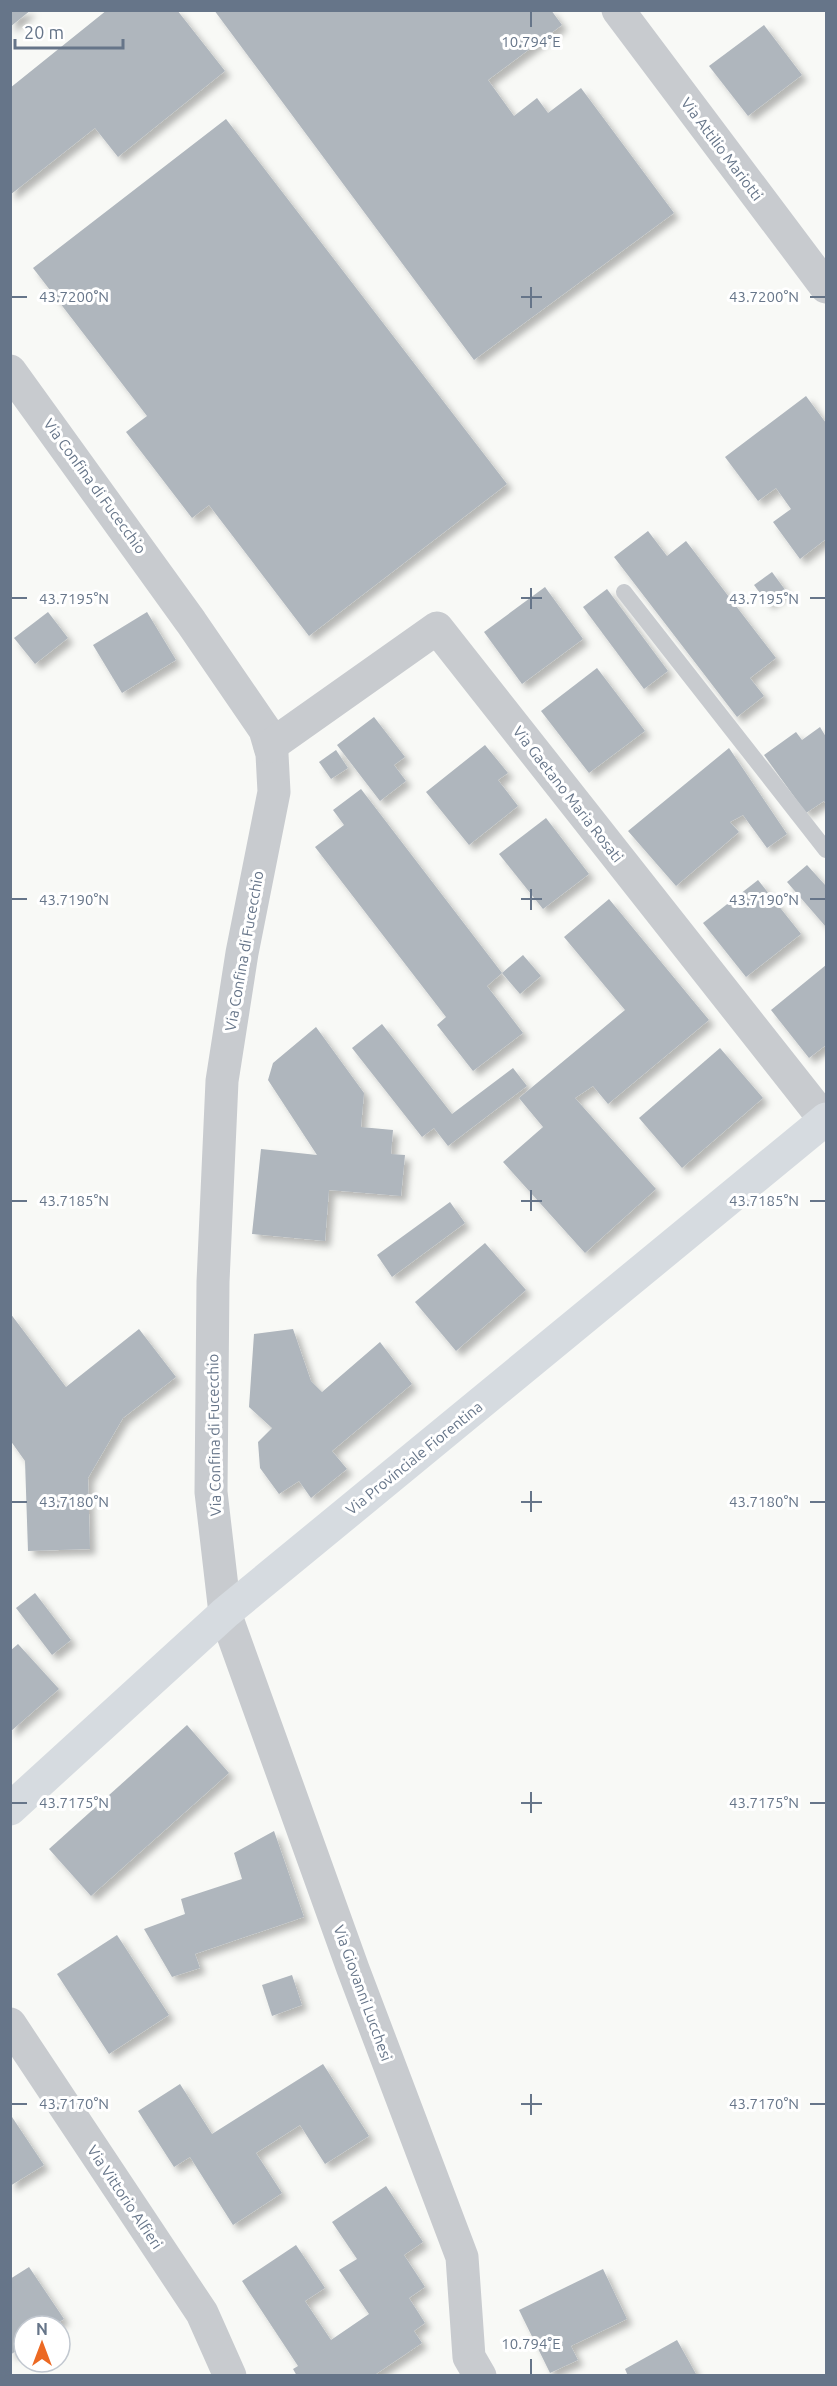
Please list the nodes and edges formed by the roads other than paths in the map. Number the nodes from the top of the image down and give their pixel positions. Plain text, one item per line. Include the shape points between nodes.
1 (618, 10) edge
2 (826, 287) edge
3 (10, 371) edge
4 (624, 592) dead end
5 (270, 747) junction
6 (826, 850) edge
7 (826, 1119) edge
8 (225, 1613) junction
9 (10, 1809) edge
10 (10, 2024) edge
11 (473, 2369) edge
12 (230, 2376) edge

1 - 2 street, Via Attilio Mariotti
3 - 5 street, Via Confina di Fucecchio via 191,622 265,730
4 - 6 lane
5 - 7 street, Via Gaetano Maria Rosati via 437,628
5 - 8 street, Via Confina di Fucecchio via 274,792 222,1081 213,1282 212,1492
7 - 8 main road, Via Provinciale Fiorentina
8 - 9 main road, Via Provinciale Fiorentina
8 - 11 street, Via Giovanni Lucchesi via 353,1969 462,2256
10 - 12 street, Via Vittorio Alfieri via 202,2313

